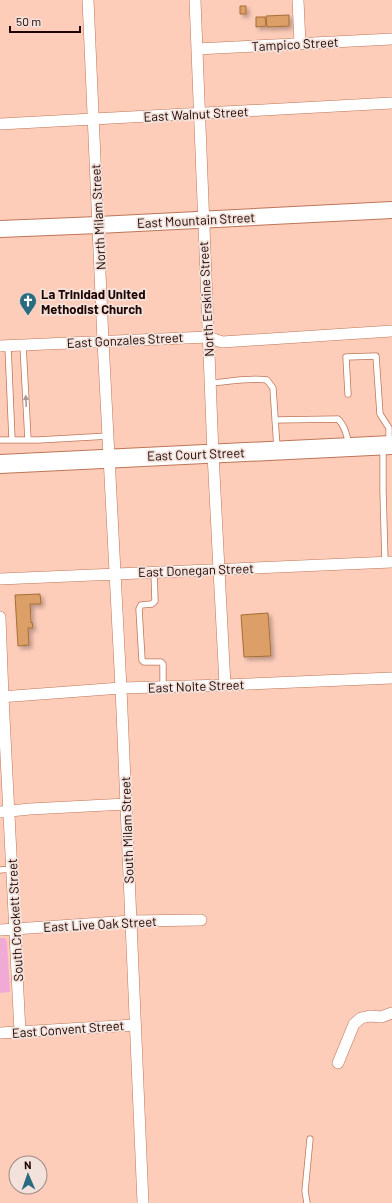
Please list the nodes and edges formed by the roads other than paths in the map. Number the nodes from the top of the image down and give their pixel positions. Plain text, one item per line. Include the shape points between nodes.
1 (88, 0) edge
2 (195, 0) edge
3 (298, 0) edge
4 (392, 39) edge
5 (300, 44) junction
6 (197, 49) junction
7 (392, 102) edge
8 (200, 113) junction
9 (93, 120) junction
10 (0, 124) edge
11 (392, 210) edge
12 (203, 220) junction
13 (98, 226) junction
14 (0, 229) edge
15 (392, 331) edge
16 (208, 337) junction
17 (103, 341) junction
18 (23, 345) junction
19 (4, 346) edge
20 (210, 383) junction
21 (348, 394) dead end
22 (275, 420) junction
23 (109, 436) junction
24 (0, 440) edge
25 (12, 440) junction
26 (28, 440) junction
27 (388, 445) edge
28 (349, 447) junction
29 (278, 450) junction
30 (213, 454) junction
31 (110, 458) junction
32 (0, 464) edge
33 (389, 562) edge
34 (220, 570) junction
35 (154, 572) junction
36 (116, 573) junction
37 (0, 579) edge
38 (0, 617) edge
39 (392, 678) edge
40 (225, 685) junction
41 (163, 687) junction
42 (121, 688) junction
43 (1, 697) edge
44 (126, 804) junction
45 (5, 812) edge
46 (12, 869) junction
47 (0, 870) edge
48 (201, 920) dead end
49 (131, 921) junction
50 (15, 929) junction
51 (0, 930) edge
52 (392, 1014) edge
53 (381, 1017) junction
54 (392, 1023) edge
55 (135, 1025) junction
56 (20, 1032) junction
57 (0, 1033) edge
58 (338, 1064) dead end
59 (310, 1139) dead end
60 (143, 1203) edge
61 (307, 1203) edge

1 - 9 street, North Milam Street
2 - 6 street, North Erskine Street
3 - 5 street
4 - 5 street, Tampico Street
5 - 6 street, Tampico Street
6 - 8 street, North Erskine Street
7 - 8 street, East Walnut Street
8 - 9 street, East Walnut Street
8 - 12 street, North Erskine Street
9 - 10 street, East Walnut Street
9 - 13 street, North Milam Street
11 - 12 street, East Mountain Street
12 - 13 street, East Mountain Street
12 - 16 street, North Erskine Street
13 - 14 street, East Mountain Street
13 - 17 street, North Milam Street
15 - 16 street, East Gonzales Street via 222,342
16 - 17 street, East Gonzales Street
16 - 20 street, North Erskine Street
17 - 18 street, East Gonzales Street
17 - 23 street, North Milam Street
18 - 19 street, East Gonzales Street
26 -> 18 lane
19 - 25 lane
20 - 22 lane via 267,380 273,388
20 - 30 street, North Erskine Street
21 - 27 lane via 346,358 376,356 380,414 388,428
22 - 28 lane via 338,419 346,432
22 - 29 lane
23 - 26 lane
23 - 31 street, North Milam Street
24 - 25 lane
25 - 26 lane
27 - 28 main road, East Court Street
27 - 33 lane via 383,491
28 - 29 main road, East Court Street
29 - 30 main road, East Court Street
30 - 31 main road, East Court Street
30 - 34 street, North Erskine Street
31 - 32 main road, East Court Street
31 - 36 street, South Milam Street
33 - 34 street, East Donegan Street
34 - 35 street, East Donegan Street
34 - 40 street, North Erskine Street
35 - 36 street, East Donegan Street
35 - 41 lane via 155,601 152,604 141,605 139,609 142,660 163,664
36 - 37 street, East Donegan Street
36 - 42 street, South Milam Street
38 - 43 street, South Crockett Street
39 - 40 street, East Nolte Street
40 - 41 street, East Nolte Street
41 - 42 street, East Nolte Street
42 - 43 street, East Nolte Street
42 - 44 street, South Milam Street
43 - 45 street, South Crockett Street
44 - 45 street
44 - 49 street, South Milam Street
45 - 46 street, South Crockett Street
46 - 47 lane
46 - 50 street, South Crockett Street
48 - 49 street, East Live Oak Street
49 - 50 street, East Live Oak Street
49 - 55 street, South Milam Street
50 - 51 street, East Live Oak Street
50 - 56 street, South Crockett Street
52 - 53 street
53 - 54 street
53 - 58 street via 361,1018 354,1024
55 - 56 street, East Convent Street
55 - 60 street, South Milam Street
56 - 57 street, East Convent Street
59 - 61 lane via 305,1191

